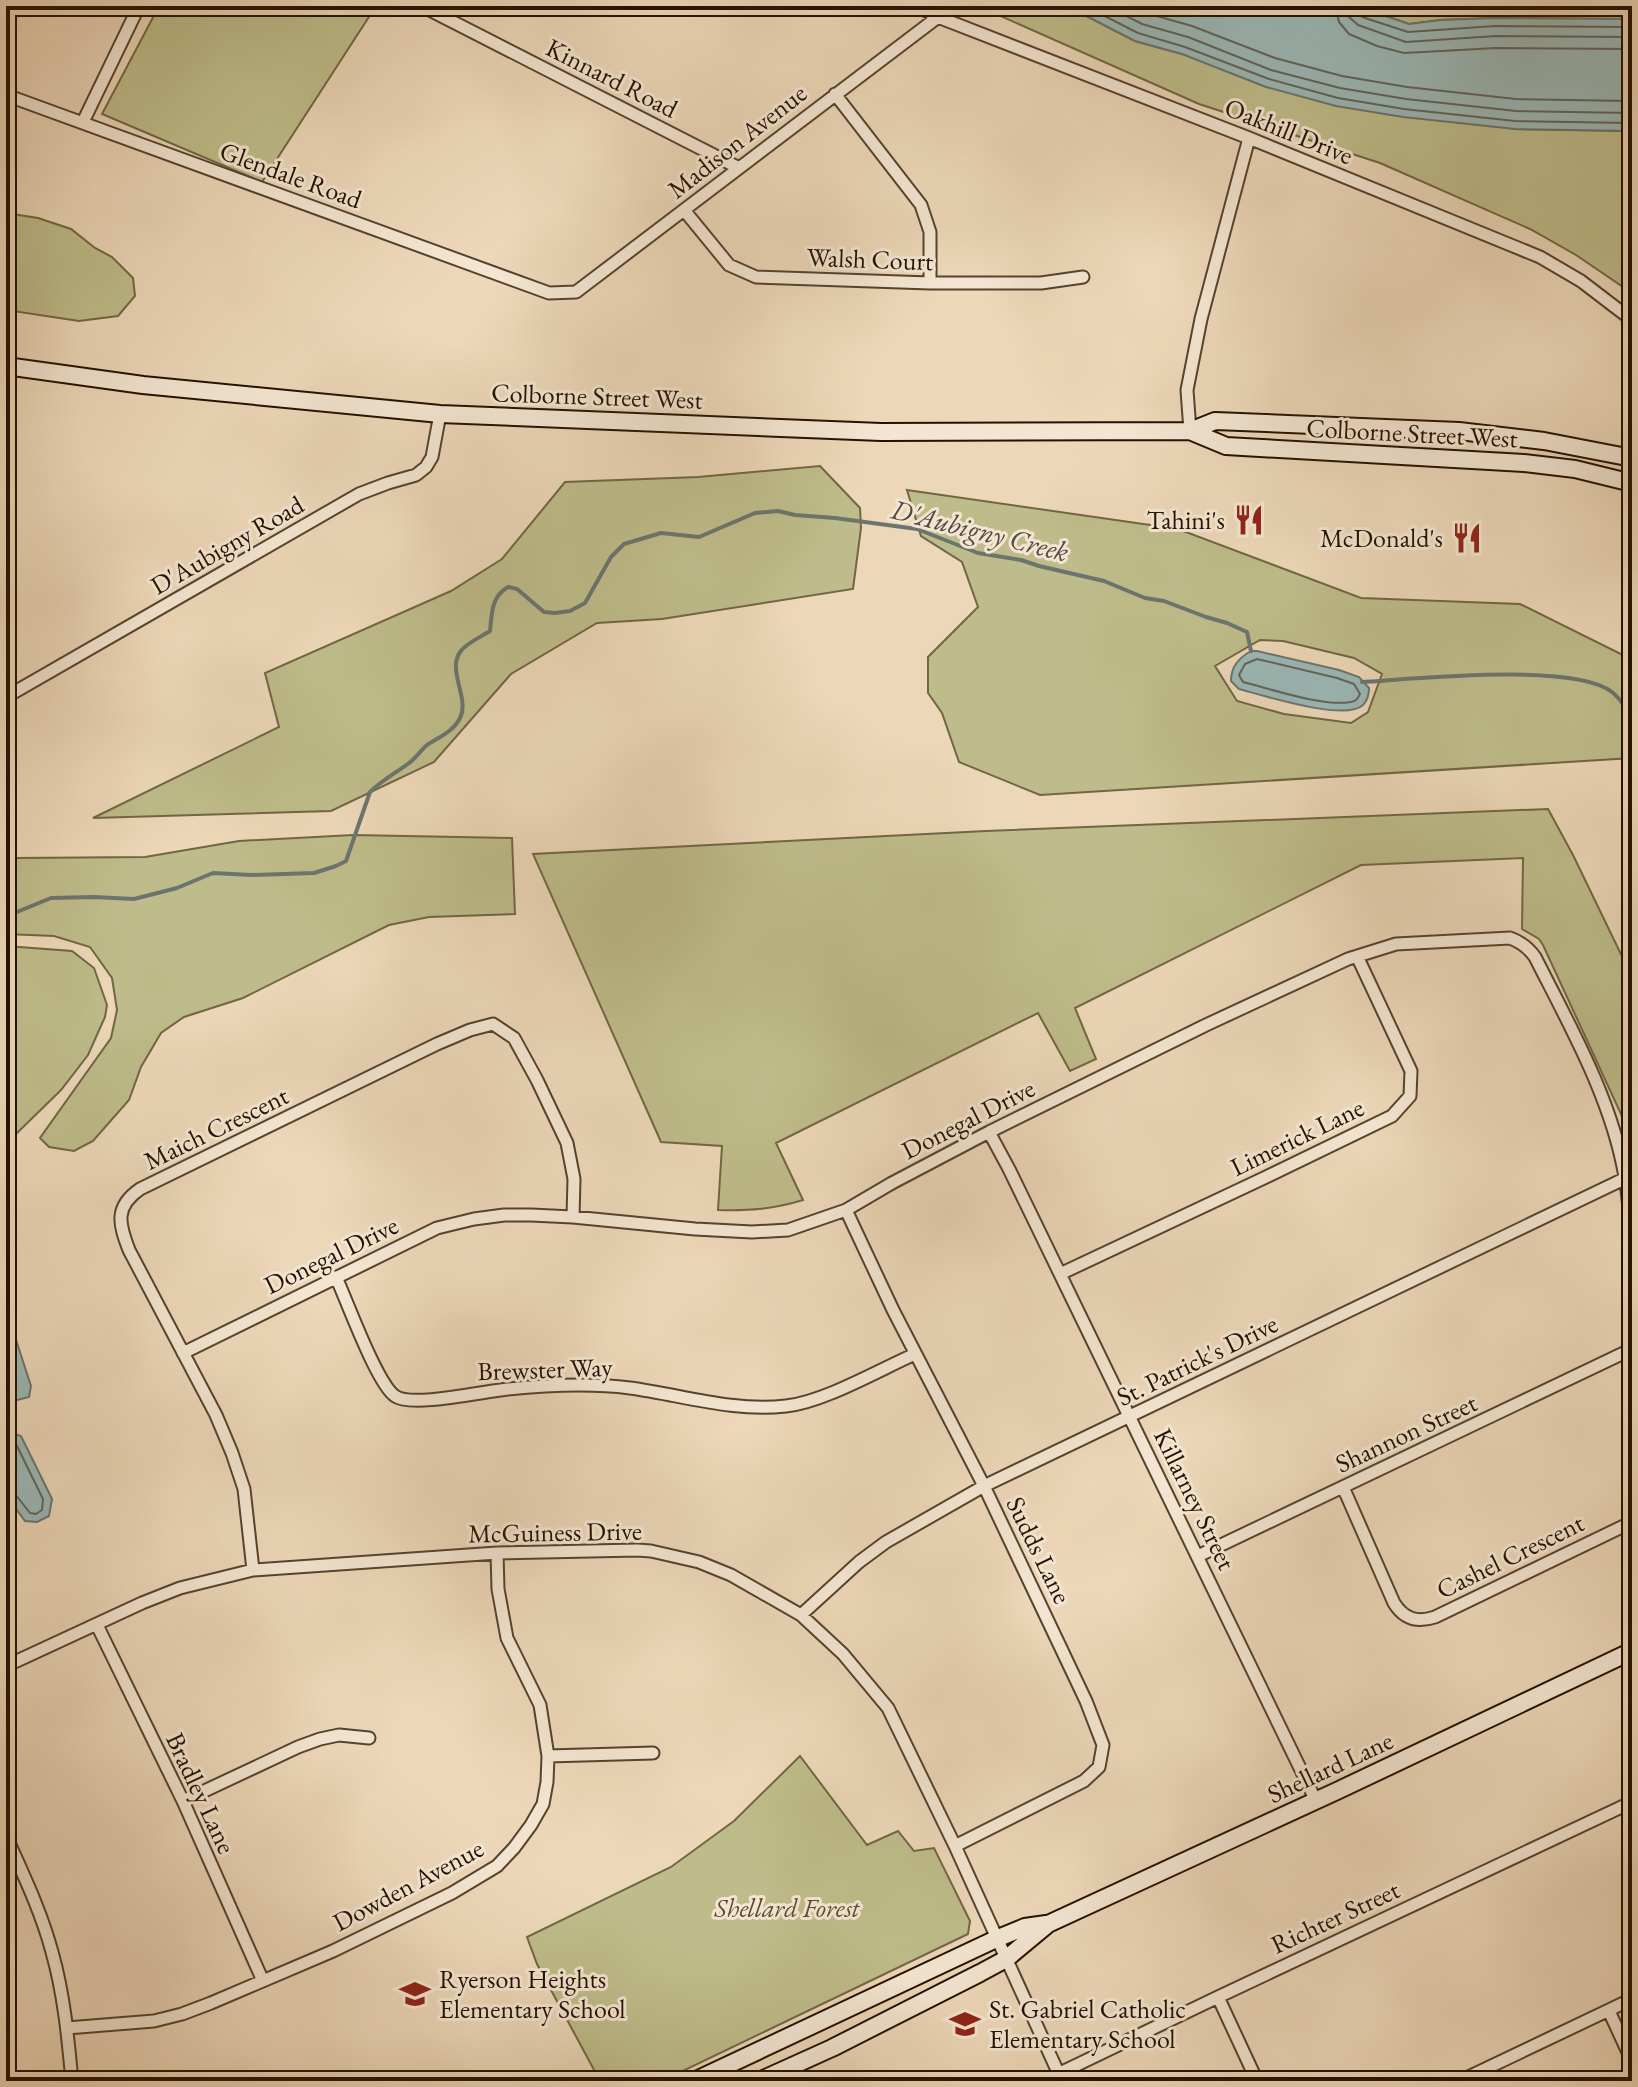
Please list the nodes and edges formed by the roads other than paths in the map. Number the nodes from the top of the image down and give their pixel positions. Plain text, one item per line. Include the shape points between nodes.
1 (139, 6) edge
2 (422, 6) edge
3 (917, 6) edge
4 (938, 17) junction
5 (835, 94) junction
6 (6, 95) edge
7 (83, 122) junction
8 (1249, 138) junction
9 (739, 168) junction
10 (684, 210) junction
11 (1083, 277) dead end
12 (930, 283) junction
13 (561, 293) joint
14 (1632, 320) edge
15 (6, 366) edge
16 (440, 414) junction
17 (1190, 431) junction
18 (1632, 458) edge
19 (1632, 483) edge
20 (6, 697) edge
21 (1357, 956) junction
22 (989, 1132) junction
23 (1629, 1178) edge
24 (846, 1210) junction
25 (573, 1217) junction
26 (1632, 1256) edge
27 (1060, 1274) junction
28 (336, 1277) junction
29 (1632, 1349) edge
30 (183, 1353) junction
31 (915, 1354) junction
32 (1129, 1416) junction
33 (984, 1486) junction
34 (1343, 1487) junction
35 (1632, 1522) edge
36 (497, 1553) junction
37 (1198, 1556) junction
38 (253, 1570) junction
39 (801, 1615) junction
40 (97, 1625) junction
41 (1632, 1651) edge
42 (6, 1666) edge
43 (369, 1738) dead end
44 (653, 1753) dead end
45 (548, 1756) junction
46 (183, 1801) junction
47 (1316, 1801) junction
48 (1632, 1802) edge
49 (6, 1836) edge
50 (955, 1846) junction
51 (9, 1850) edge
52 (1048, 1924) junction
53 (996, 1939) junction
54 (1006, 1959) junction
55 (263, 1981) junction
56 (1218, 1997) junction
57 (1632, 1999) edge
58 (1609, 2011) junction
59 (67, 2028) junction
60 (1632, 2061) edge
61 (1060, 2078) edge
62 (72, 2081) edge
63 (694, 2081) edge
64 (759, 2081) edge
65 (1257, 2081) edge
66 (1460, 2081) edge

1 - 7 street
2 - 9 street, Kinnard Road
3 - 4 street, Oakhill Drive
4 - 5 street, Madison Avenue
4 - 8 street, Oakhill Drive
5 - 9 street, Madison Avenue
5 - 12 street via 921,205 930,232
6 - 7 street, Glendale Road
7 - 13 street, Glendale Road via 549,293
8 - 14 street, Oakhill Drive via 1540,257
8 - 17 street via 1195,347 1187,390
9 - 10 street, Madison Avenue
10 - 12 street, Walsh Court via 729,265 756,277
10 - 13 street, Madison Avenue via 576,292
11 - 12 street, Walsh Court via 1041,283
15 - 16 main road, Colborne Street West
16 - 17 main road, Colborne Street West via 881,432
16 - 20 street, D'Aubigny Road via 432,457 416,475 359,494
17 - 18 main road, Colborne Street West via 1215,421 1459,431
17 - 19 main road, Colborne Street West via 1226,446 1524,463
21 - 22 street, Donegal Drive
21 - 23 street, Donegal Drive via 1396,944 1510,938 1522,942 1569,1024 1607,1108
21 - 27 street, Limerick Lane via 1411,1071 1410,1096 1403,1105 1378,1123
22 - 24 street, Donegal Drive
22 - 27 street, Killarney Street
23 - 26 street
23 - 32 street, St. Patrick's Drive
24 - 25 street, Donegal Drive via 788,1230 752,1232
24 - 31 street, Sudds Lane
25 - 28 street, Donegal Drive via 504,1215 437,1228
25 - 30 street, Maich Crescent via 573,1165 567,1143 522,1052 514,1038 493,1024 470,1030 128,1198 122,1208 122,1232
27 - 32 street, Killarney Street
28 - 30 street, Donegal Drive
28 - 31 street, Brewster Way via 380,1377 395,1397 415,1402 580,1385 741,1407 790,1406
29 - 34 street, Shannon Street
30 - 38 street, Maich Crescent via 216,1415 244,1489
31 - 33 street, Sudds Lane
32 - 33 street, St. Patrick's Drive
32 - 37 street, Killarney Street
33 - 39 street, St. Patrick's Drive via 886,1542
33 - 50 street, Sudds Lane via 1103,1745 1099,1767 1084,1781
34 - 35 street, Cashel Crescent via 1394,1603 1419,1621
34 - 37 street, Shannon Street
36 - 38 street, McGuiness Drive
36 - 39 street, McGuiness Drive via 667,1554 731,1575
36 - 45 street, Dowden Avenue via 507,1638 540,1705
37 - 47 street, Killarney Street
38 - 40 street, McGuiness Drive via 180,1588
39 - 50 street, McGuiness Drive via 843,1654 888,1708
40 - 42 street, McGuiness Drive
40 - 46 street, Bradley Lane
41 - 47 main road, Shellard Lane
43 - 46 street via 320,1739
44 - 45 street
45 - 55 street, Dowden Avenue via 543,1804 497,1866 452,1893
46 - 55 street, Bradley Lane
47 - 52 main road, Shellard Lane
48 - 56 street, Richter Street
49 - 51 street
50 - 53 street, McGuiness Drive
51 - 59 street via 34,1897 53,1953
52 - 53 main road, Shellard Lane
52 - 54 main road, Shellard Lane
53 - 54 street, McGuiness Drive
53 - 63 main road, Shellard Lane
54 - 61 street, McGuiness Drive
54 - 64 main road, Shellard Lane
55 - 59 street, Dowden Avenue via 154,2021
56 - 61 street, Richter Street
56 - 65 street
57 - 58 street
58 - 60 street
58 - 66 street
59 - 62 street

